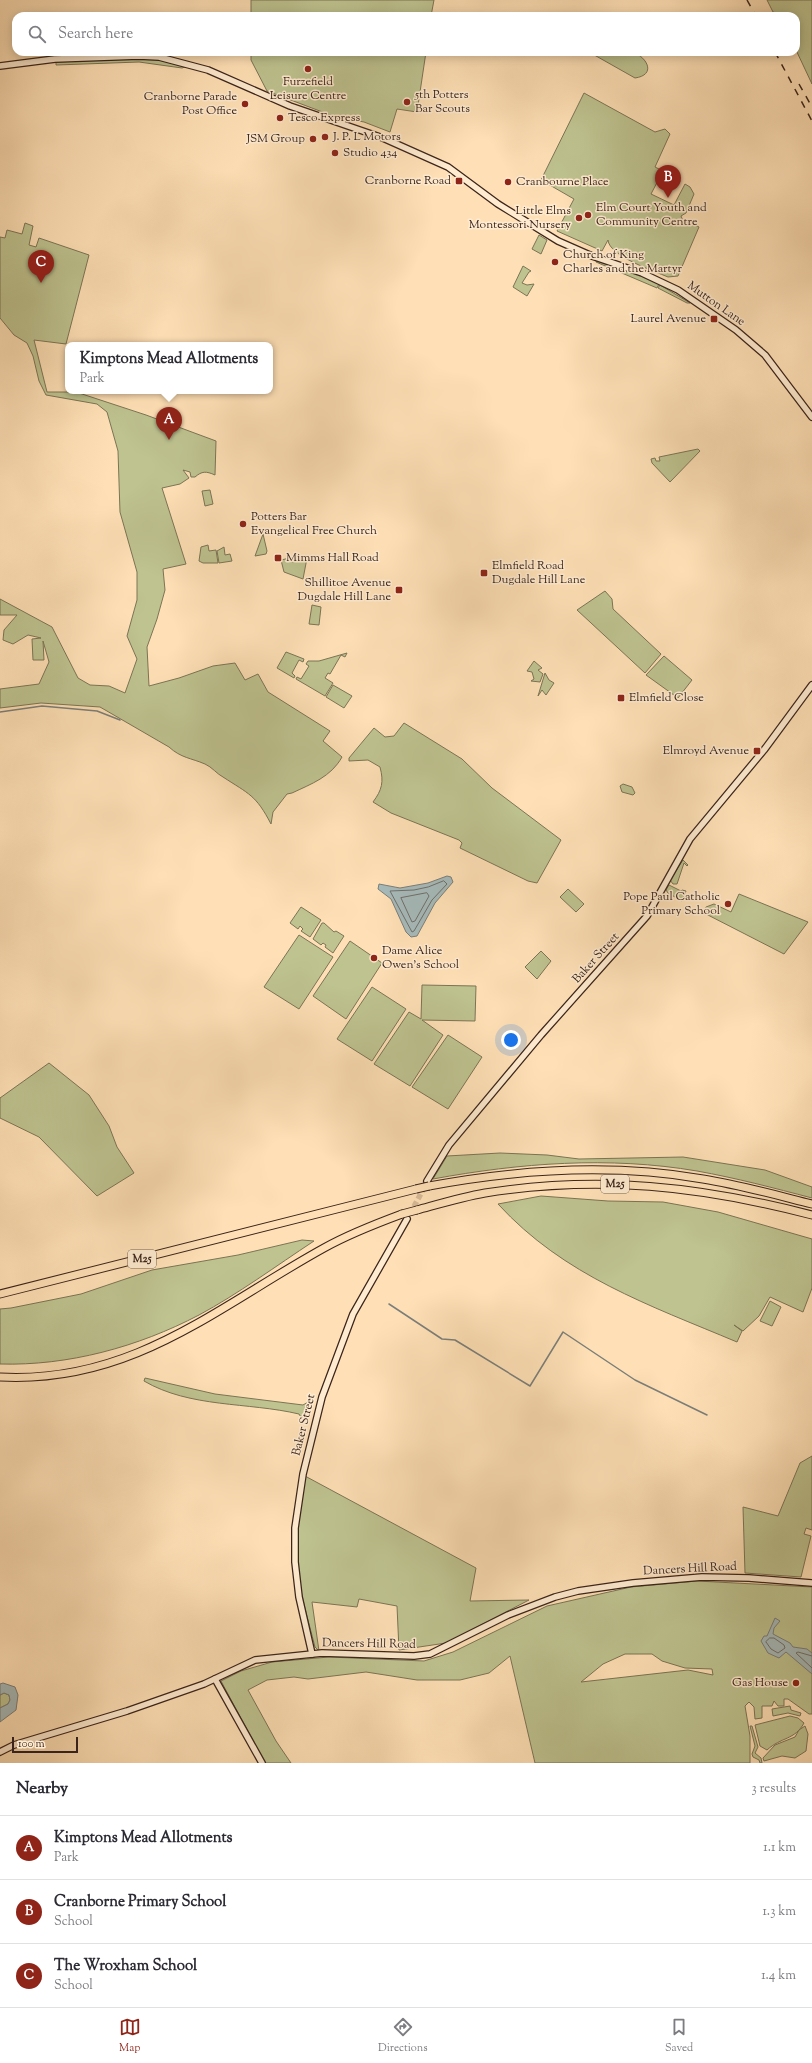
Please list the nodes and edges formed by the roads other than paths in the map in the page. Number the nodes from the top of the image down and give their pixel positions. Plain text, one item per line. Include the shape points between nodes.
1 (0, 66) edge
2 (812, 417) edge
3 (812, 685) edge
4 (428, 1183) junction
5 (812, 1204) edge
6 (812, 1215) edge
7 (404, 1217) junction
8 (0, 1294) edge
9 (0, 1377) edge
10 (812, 1583) edge
11 (312, 1654) junction
12 (215, 1679) junction
13 (0, 1752) edge
14 (262, 1763) edge

1 - 2 street, Mutton Lane via 55,59 159,57 208,70 290,106 384,139 448,167 512,213 564,243 678,290 736,330 765,354
3 - 4 street, Baker Street via 764,750 698,828 680,855 647,916 561,1012 449,1145
4 - 5 highway, M25 via 522,1172 623,1170 702,1179
4 - 8 highway, M25, bridge via 416,1189
6 - 7 highway, M25, bridge via 718,1194 673,1188 574,1184 484,1194 417,1210
7 - 9 highway, M25 via 370,1226 325,1248 211,1318 139,1354 79,1371 27,1377
7 - 11 street, Baker Street via 345,1334 322,1397 303,1474 295,1528 295,1562 299,1597
10 - 11 street, Dancers Hill Road via 710,1577 614,1585 567,1594 533,1605 430,1654
11 - 12 street, Dancers Hill Road via 255,1660
12 - 13 street, Dancers Hill Road via 127,1711 14,1745
12 - 14 street

